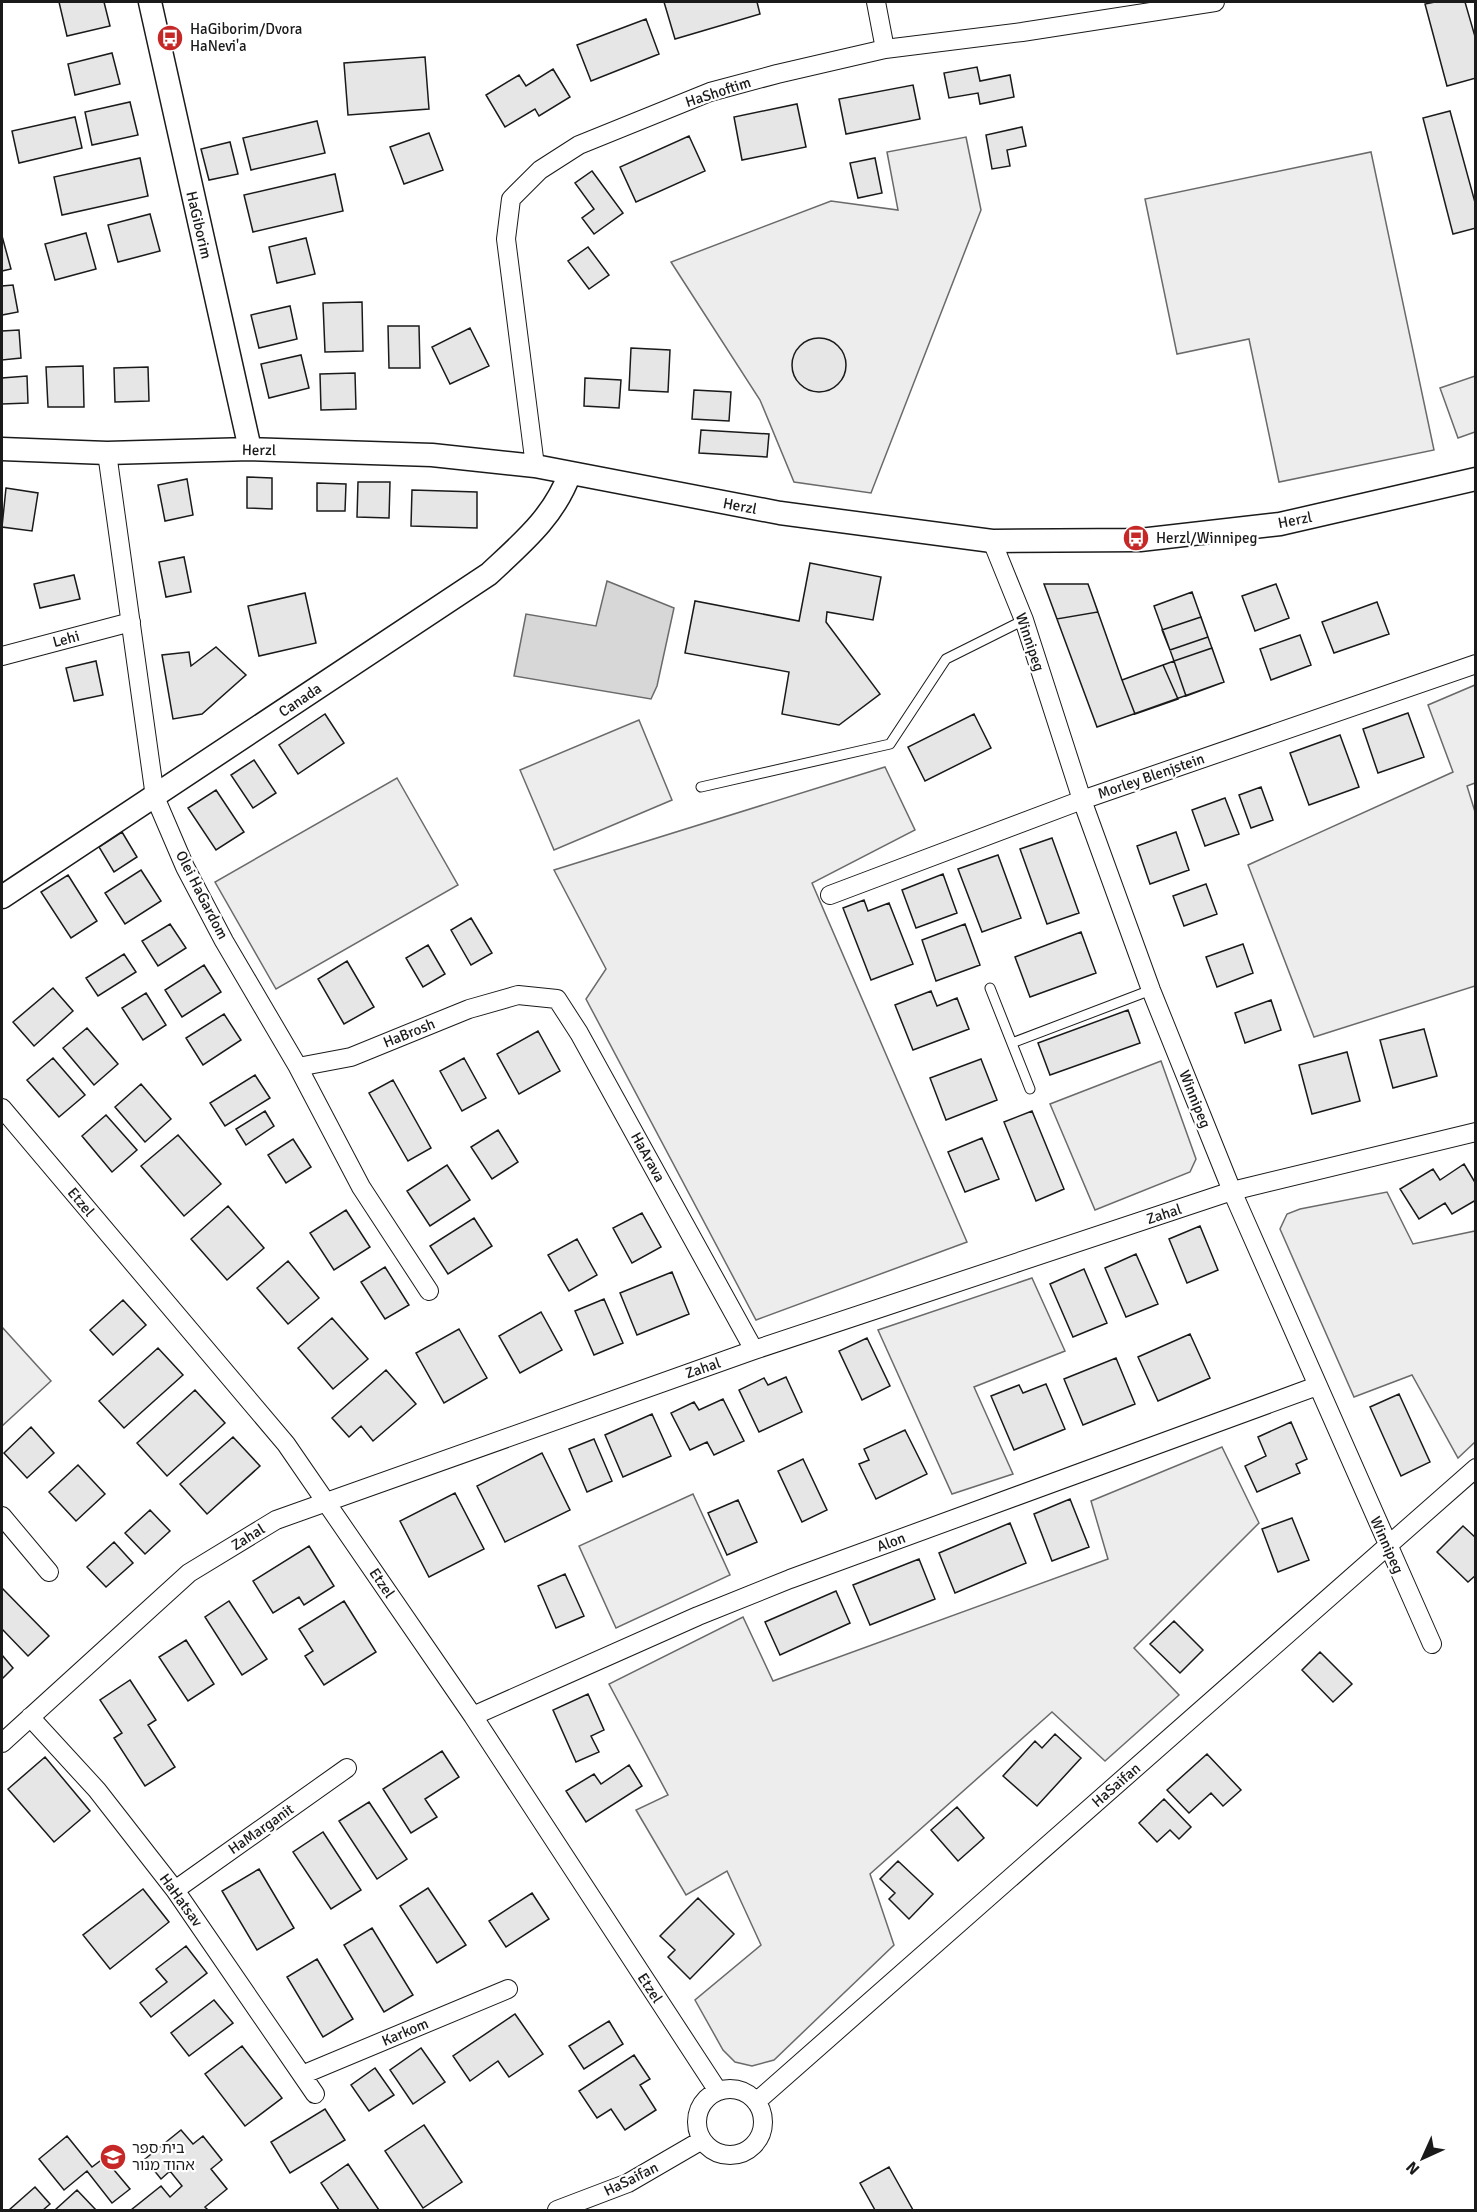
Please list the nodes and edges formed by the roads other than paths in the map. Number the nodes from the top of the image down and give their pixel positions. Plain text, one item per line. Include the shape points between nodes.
1 (150, 2) edge
2 (876, 2) edge
3 (1215, 2) edge
4 (885, 49) junction
5 (2, 449) edge
6 (250, 449) junction
7 (107, 453) junction
8 (535, 466) junction
9 (570, 473) junction
10 (1476, 479) edge
11 (992, 541) junction
12 (1024, 620) junction
13 (130, 622) junction
14 (2, 656) edge
15 (1476, 664) edge
16 (701, 787) dead end
17 (155, 797) junction
18 (1082, 800) junction
19 (830, 895) dead end
20 (2, 897) edge
21 (990, 988) dead end
22 (1151, 990) junction
23 (518, 995) joint
24 (1012, 1043) junction
25 (298, 1067) junction
26 (1030, 1089) dead end
27 (2, 1108) edge
28 (1476, 1132) edge
29 (1232, 1191) junction
30 (429, 1291) dead end
31 (754, 1350) junction
32 (1317, 1386) junction
33 (1476, 1468) edge
34 (326, 1500) junction
35 (2, 1516) edge
36 (1388, 1547) junction
37 (49, 1572) dead end
38 (1432, 1644) dead end
39 (473, 1716) junction
40 (30, 1717) junction
41 (2, 1743) edge
42 (347, 1768) dead end
43 (175, 1890) junction
44 (508, 1989) dead end
45 (302, 2075) junction
46 (718, 2091) junction
47 (315, 2094) dead end
48 (756, 2102) junction
49 (702, 2140) junction
50 (557, 2211) edge

1 - 6 street, HaGiborim
2 - 4 street
3 - 4 street, HaShoftim
4 - 8 street, HaShoftim via 710,92 579,145 540,171 511,199 506,239
5 - 7 street, Herzl
6 - 7 street, Herzl
6 - 8 street, Herzl via 432,455
7 - 13 street, Olei HaGardom
8 - 9 street, Herzl
9 - 11 street, Herzl via 780,513
9 - 17 street, Canada via 561,496 535,532 489,574
10 - 11 street, Herzl via 1280,524 1140,540
11 - 12 street, Winnipeg
12 - 16 lane via 946,659 890,744
12 - 18 street, Winnipeg
13 - 14 street, Lehi
13 - 17 street, Olei HaGardom
15 - 18 street, Morley Blenjstein
17 - 20 street, Canada
17 - 25 street, Olei HaGardom via 185,867
18 - 19 street, Morley Blenjstein
18 - 22 street, Winnipeg
21 - 24 lane
22 - 24 lane
22 - 29 street, Winnipeg
23 - 25 street, HaBrosh via 469,1009 351,1057
23 - 31 street, HaArava via 557,999
24 - 26 lane
25 - 30 street, Olei HaGardom via 361,1187
27 - 34 street, Etzel via 286,1444
28 - 29 street, Zahal
29 - 31 street, Zahal
29 - 32 street, Winnipeg
31 - 34 street, Zahal
32 - 36 street, Winnipeg
32 - 39 street, Alon via 790,1579
33 - 36 street, HaSaifan
34 - 39 street, Etzel
34 - 40 street, Zahal via 276,1520 189,1573
35 - 37 street
36 - 38 street, Winnipeg
36 - 48 street, HaSaifan
39 - 46 street, Etzel
40 - 41 street, Zahal
40 - 43 street, HaHatsav via 97,1790
42 - 43 street, HaMarganit
43 - 45 street, HaHatsav
44 - 45 street, Karkom
45 - 47 street, HaHatsav
46 - 48 street via 732,2088
46 - 49 street via 699,2110 696,2120
48 - 49 street via 763,2128 751,2148 730,2156 718,2153
49 - 50 street, HaSaifan via 628,2183

